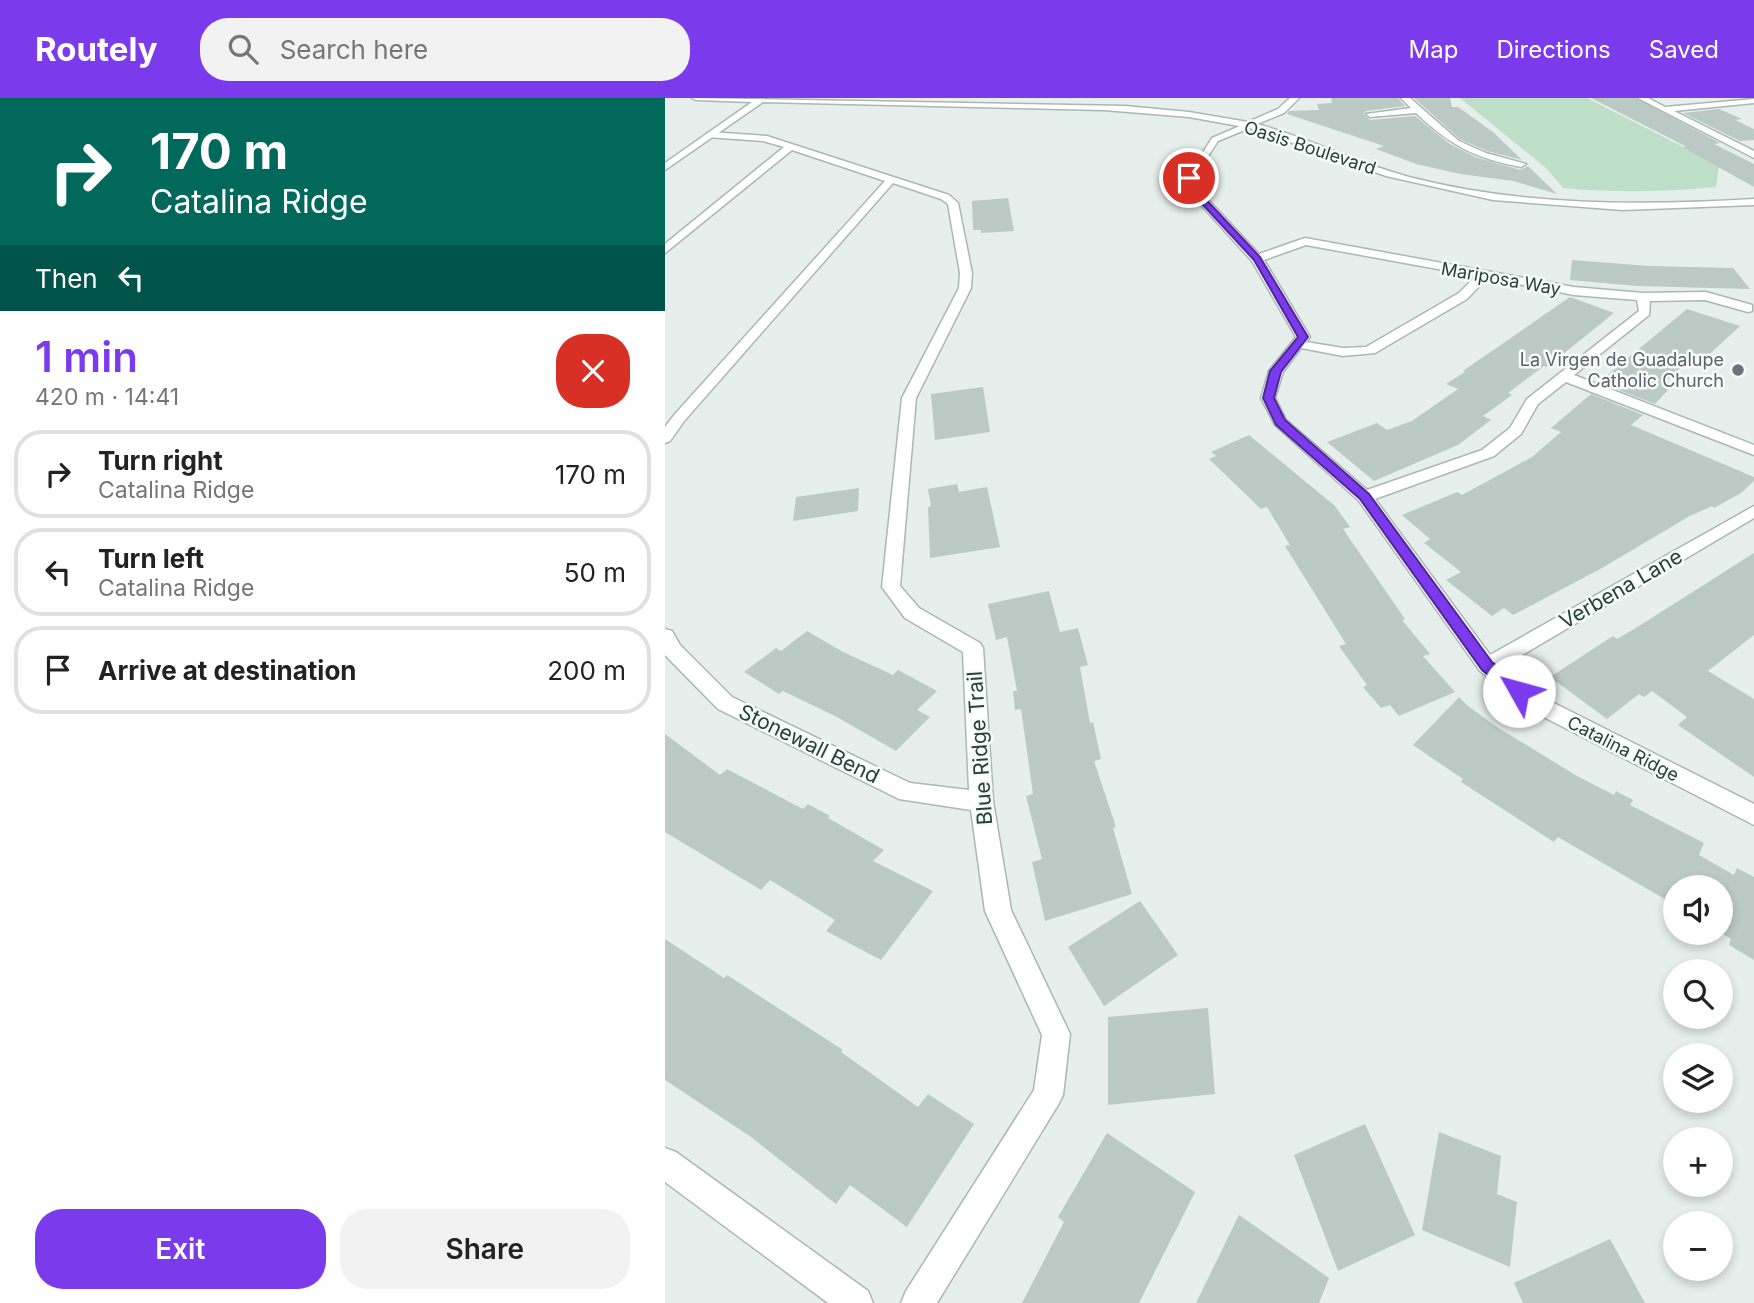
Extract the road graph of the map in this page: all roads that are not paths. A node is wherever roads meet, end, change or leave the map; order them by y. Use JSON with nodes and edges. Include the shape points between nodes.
{"nodes":[{"id":1,"x":696,"y":98,"type":"edge"},
{"id":2,"x":866,"y":98,"type":"edge"},
{"id":3,"x":1295,"y":98,"type":"edge"},
{"id":4,"x":1405,"y":98,"type":"edge"},
{"id":5,"x":1642,"y":98,"type":"edge"},
{"id":6,"x":761,"y":99,"type":"edge"},
{"id":7,"x":1754,"y":101,"type":"edge"},
{"id":8,"x":1664,"y":109,"type":"junction"},
{"id":9,"x":1418,"y":110,"type":"junction"},
{"id":10,"x":1370,"y":114,"type":"dead end"},
{"id":11,"x":1255,"y":123,"type":"junction"},
{"id":12,"x":706,"y":138,"type":"junction"},
{"id":13,"x":791,"y":146,"type":"junction"},
{"id":14,"x":1754,"y":155,"type":"edge"},
{"id":15,"x":1521,"y":164,"type":"dead end"},
{"id":16,"x":665,"y":167,"type":"edge"},
{"id":17,"x":892,"y":179,"type":"junction"},
{"id":18,"x":1754,"y":194,"type":"edge"},
{"id":19,"x":1754,"y":202,"type":"edge"},
{"id":20,"x":665,"y":250,"type":"edge"},
{"id":21,"x":1257,"y":259,"type":"junction"},
{"id":22,"x":1483,"y":276,"type":"junction"},
{"id":23,"x":1643,"y":297,"type":"junction"},
{"id":24,"x":1748,"y":308,"type":"dead end"},
{"id":25,"x":1299,"y":344,"type":"junction"},
{"id":26,"x":1564,"y":376,"type":"junction"},
{"id":27,"x":665,"y":438,"type":"edge"},
{"id":28,"x":1754,"y":450,"type":"edge"},
{"id":29,"x":1365,"y":497,"type":"junction"},
{"id":30,"x":1754,"y":511,"type":"edge"},
{"id":31,"x":665,"y":636,"type":"edge"},
{"id":32,"x":1487,"y":666,"type":"junction"},
{"id":33,"x":981,"y":801,"type":"junction"},
{"id":34,"x":1754,"y":816,"type":"edge"},
{"id":35,"x":665,"y":1163,"type":"edge"},
{"id":36,"x":856,"y":1303,"type":"edge"},
{"id":37,"x":918,"y":1303,"type":"edge"}],
"edges":[{"from":1,"to":6,"type":"street","name":"Oasis Boulevard"},
{"from":2,"to":11,"type":"street","name":"Oasis Boulevard","via":[[1138,105]]},
{"from":3,"to":11,"type":"street","via":[[1281,111]]},
{"from":4,"to":9,"type":"street"},
{"from":5,"to":8,"type":"street"},
{"from":6,"to":11,"type":"street","name":"Oasis Boulevard","via":[[1122,109]]},
{"from":6,"to":12,"type":"street"},
{"from":7,"to":8,"type":"street"},
{"from":8,"to":14,"type":"street"},
{"from":9,"to":10,"type":"street"},
{"from":9,"to":15,"type":"street","via":[[1447,142],[1487,158]]},
{"from":11,"to":18,"type":"street","name":"Oasis Boulevard","via":[[1305,132],[1399,167],[1496,189],[1646,201]]},
{"from":11,"to":19,"type":"street","name":"Oasis Boulevard","via":[[1406,179],[1503,197],[1626,208]]},
{"from":11,"to":21,"type":"street","via":[[1217,138],[1191,169],[1189,178],[1195,192]]},
{"from":12,"to":13,"type":"street","name":"Blue Ridge Trail"},
{"from":12,"to":16,"type":"street"},
{"from":13,"to":17,"type":"street","name":"Blue Ridge Trail"},
{"from":13,"to":20,"type":"street"},
{"from":17,"to":27,"type":"street"},
{"from":17,"to":33,"type":"street","name":"Blue Ridge Trail","via":[[953,203],[966,273],[965,288],[909,398],[891,587],[912,613],[973,648]]},
{"from":21,"to":22,"type":"street","name":"Mariposa Way","via":[[1305,241]]},
{"from":21,"to":25,"type":"street","via":[[1303,337]]},
{"from":22,"to":23,"type":"street","name":"Mariposa Way"},
{"from":22,"to":25,"type":"street","via":[[1463,296],[1370,350],[1339,352]]},
{"from":23,"to":24,"type":"street","name":"Mariposa Way","via":[[1706,296]]},
{"from":23,"to":26,"type":"street","via":[[1645,312]]},
{"from":25,"to":29,"type":"street","name":"Catalina Ridge","via":[[1276,371],[1268,398],[1280,422]]},
{"from":26,"to":28,"type":"street"},
{"from":26,"to":29,"type":"street","via":[[1532,402],[1516,431],[1488,453]]},
{"from":29,"to":32,"type":"street","name":"Catalina Ridge"},
{"from":30,"to":32,"type":"street","name":"Verbena Lane"},
{"from":31,"to":33,"type":"street","name":"Stonewall Bend","via":[[672,650],[725,703],[907,792]]},
{"from":32,"to":34,"type":"street","name":"Catalina Ridge","via":[[1535,704]]},
{"from":33,"to":37,"type":"street","name":"Blue Ridge Trail","via":[[998,911],[1056,1034],[1048,1095]]},
{"from":35,"to":36,"type":"street"}]}
